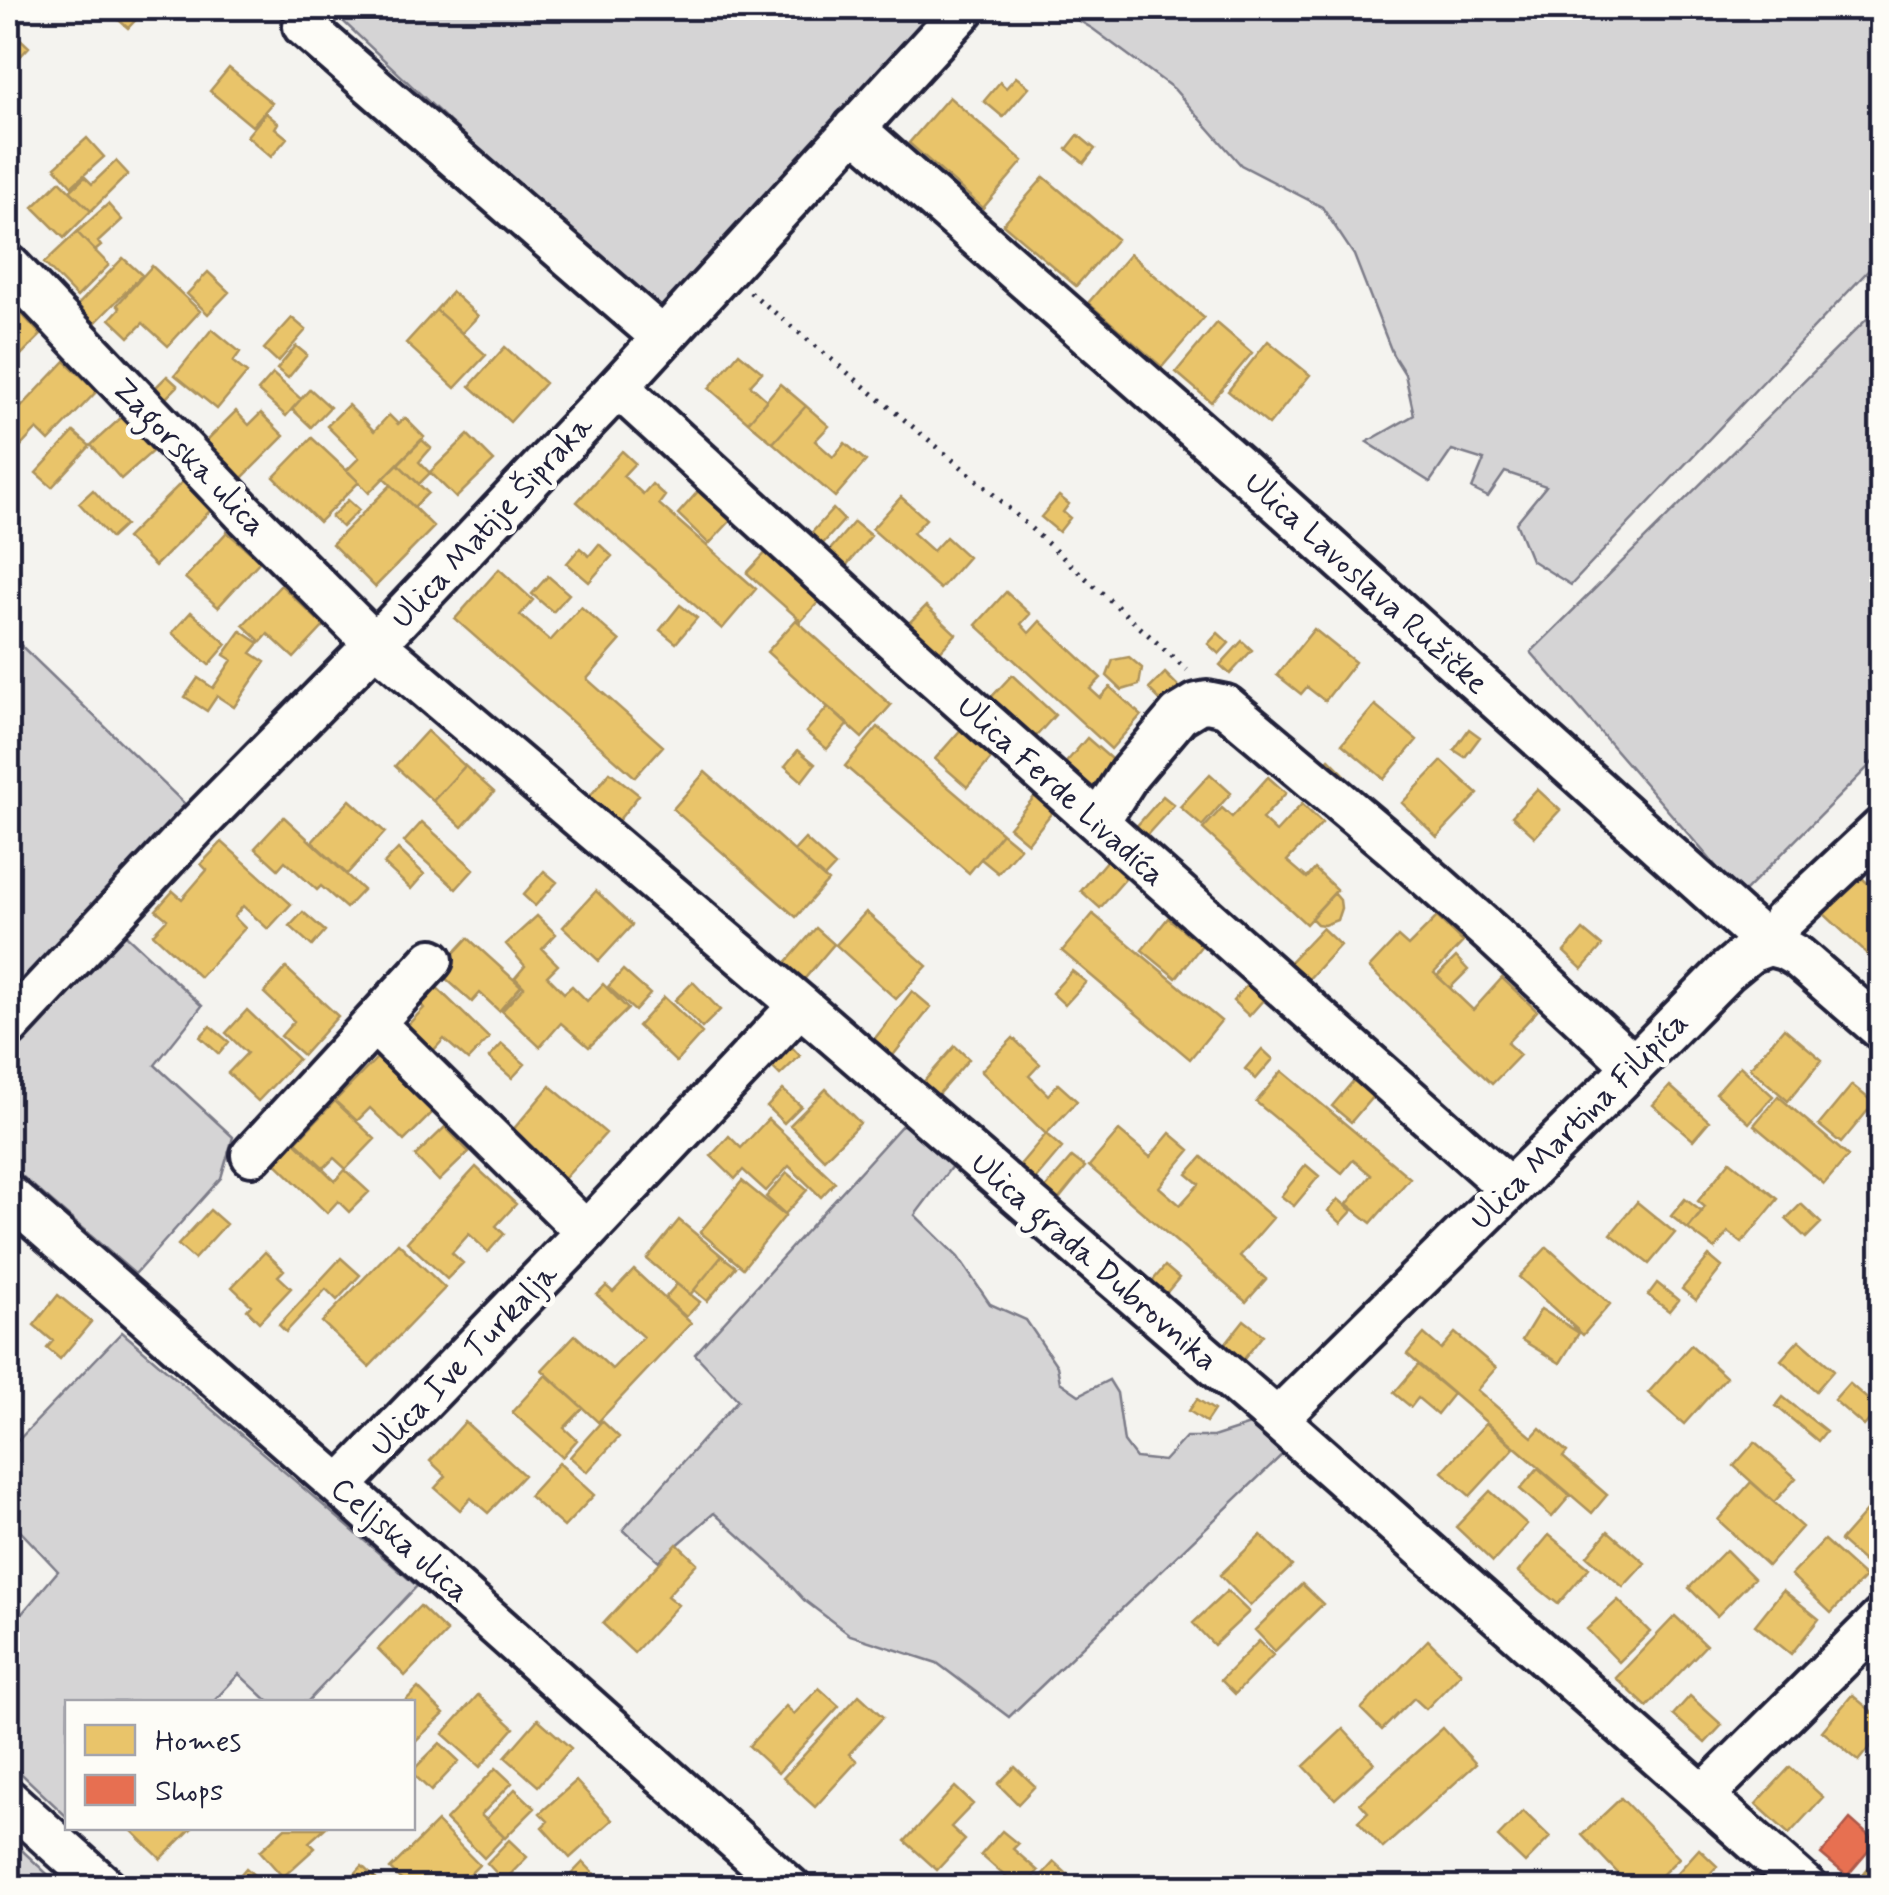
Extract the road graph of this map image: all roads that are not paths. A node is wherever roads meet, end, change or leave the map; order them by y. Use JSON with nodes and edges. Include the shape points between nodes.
{"nodes":[{"id":1,"x":965,"y":8,"type":"edge"},
{"id":2,"x":304,"y":26,"type":"dead end"},
{"id":3,"x":854,"y":128,"type":"junction"},
{"id":4,"x":8,"y":266,"type":"edge"},
{"id":5,"x":663,"y":338,"type":"junction"},
{"id":6,"x":618,"y":387,"type":"junction"},
{"id":7,"x":375,"y":644,"type":"junction"},
{"id":8,"x":1098,"y":822,"type":"junction"},
{"id":9,"x":1882,"y":828,"type":"edge"},
{"id":10,"x":1769,"y":945,"type":"junction"},
{"id":11,"x":432,"y":960,"type":"dead end"},
{"id":12,"x":800,"y":1005,"type":"junction"},
{"id":13,"x":376,"y":1024,"type":"junction"},
{"id":14,"x":8,"y":1027,"type":"edge"},
{"id":15,"x":1882,"y":1030,"type":"edge"},
{"id":16,"x":1634,"y":1066,"type":"junction"},
{"id":17,"x":252,"y":1156,"type":"dead end"},
{"id":18,"x":1509,"y":1188,"type":"junction"},
{"id":19,"x":8,"y":1195,"type":"edge"},
{"id":20,"x":586,"y":1232,"type":"junction"},
{"id":21,"x":1277,"y":1419,"type":"junction"},
{"id":22,"x":340,"y":1486,"type":"junction"},
{"id":23,"x":1882,"y":1618,"type":"edge"},
{"id":24,"x":1702,"y":1796,"type":"junction"},
{"id":25,"x":8,"y":1800,"type":"edge"},
{"id":26,"x":106,"y":1888,"type":"edge"},
{"id":27,"x":790,"y":1888,"type":"edge"},
{"id":28,"x":1808,"y":1888,"type":"edge"}],
"edges":[{"from":1,"to":3,"type":"street","name":"Ulica Matije Šipraka"},
{"from":2,"to":5,"type":"street"},
{"from":3,"to":5,"type":"street","name":"Ulica Matije Šipraka"},
{"from":3,"to":10,"type":"street","name":"Ulica Lavoslava Ružičke"},
{"from":4,"to":7,"type":"street","name":"Zagorska ulica"},
{"from":5,"to":6,"type":"street","name":"Ulica Matije Šipraka"},
{"from":6,"to":7,"type":"street","name":"Ulica Matije Šipraka"},
{"from":6,"to":8,"type":"street","name":"Ulica Ferde Livadića"},
{"from":7,"to":12,"type":"street","name":"Ulica grada Dubrovnika"},
{"from":7,"to":14,"type":"street","name":"Ulica Matije Šipraka"},
{"from":8,"to":16,"type":"street","via":[[1179,715],[1208,702],[1226,706]]},
{"from":8,"to":18,"type":"street","name":"Ulica Ferde Livadića"},
{"from":9,"to":10,"type":"street","name":"Ulica Martina Filipića","via":[[1783,921]]},
{"from":10,"to":15,"type":"street","name":"Ulica Lavoslava Ružičke","via":[[1798,957]]},
{"from":10,"to":16,"type":"street","name":"Ulica Martina Filipića","via":[[1737,961]]},
{"from":11,"to":13,"type":"street"},
{"from":12,"to":20,"type":"street","name":"Ulica Ive Turkalja"},
{"from":12,"to":21,"type":"street","name":"Ulica grada Dubrovnika"},
{"from":13,"to":17,"type":"street"},
{"from":13,"to":20,"type":"street"},
{"from":16,"to":18,"type":"street","name":"Ulica Martina Filipića"},
{"from":18,"to":21,"type":"street","name":"Ulica Martina Filipića"},
{"from":19,"to":22,"type":"street","name":"Celjska ulica"},
{"from":20,"to":22,"type":"street","name":"Ulica Ive Turkalja"},
{"from":21,"to":24,"type":"street","name":"Ulica grada Dubrovnika"},
{"from":22,"to":27,"type":"street","name":"Celjska ulica"},
{"from":23,"to":24,"type":"street"},
{"from":24,"to":28,"type":"street","name":"Ulica grada Dubrovnika"},
{"from":25,"to":26,"type":"street"}]}
